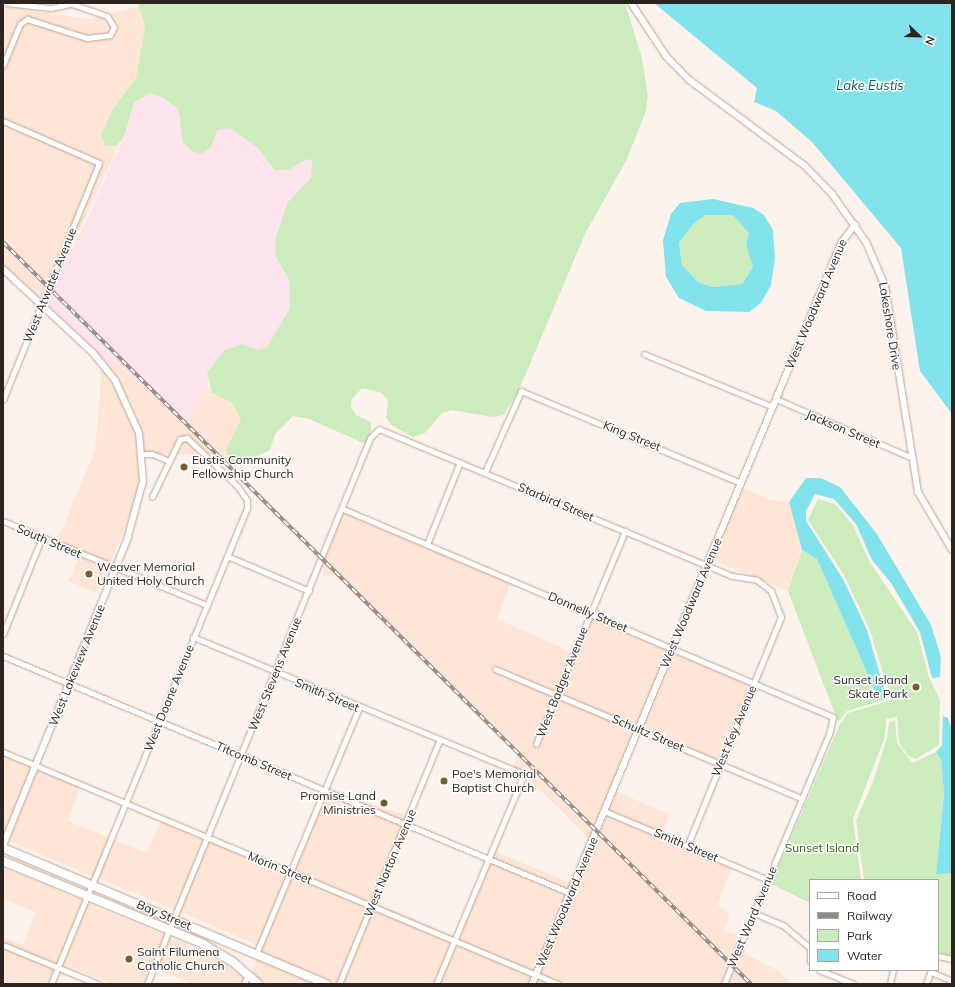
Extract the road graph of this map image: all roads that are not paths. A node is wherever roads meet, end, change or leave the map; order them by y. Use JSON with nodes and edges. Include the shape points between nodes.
{"nodes":[{"id":1,"x":6,"y":3,"type":"edge"},
{"id":2,"x":74,"y":3,"type":"edge"},
{"id":3,"x":631,"y":3,"type":"edge"},
{"id":4,"x":3,"y":65,"type":"edge"},
{"id":5,"x":3,"y":122,"type":"edge"},
{"id":6,"x":855,"y":225,"type":"junction"},
{"id":7,"x":3,"y":269,"type":"edge"},
{"id":8,"x":40,"y":302,"type":"junction"},
{"id":9,"x":644,"y":354,"type":"dead end"},
{"id":10,"x":3,"y":399,"type":"edge"},
{"id":11,"x":776,"y":399,"type":"junction"},
{"id":12,"x":773,"y":407,"type":"junction"},
{"id":13,"x":377,"y":430,"type":"joint"},
{"id":14,"x":142,"y":454,"type":"junction"},
{"id":15,"x":910,"y":457,"type":"junction"},
{"id":16,"x":169,"y":461,"type":"junction"},
{"id":17,"x":460,"y":462,"type":"junction"},
{"id":18,"x":485,"y":472,"type":"junction"},
{"id":19,"x":741,"y":483,"type":"junction"},
{"id":20,"x":152,"y":497,"type":"dead end"},
{"id":21,"x":343,"y":509,"type":"junction"},
{"id":22,"x":3,"y":521,"type":"edge"},
{"id":23,"x":625,"y":531,"type":"junction"},
{"id":24,"x":42,"y":537,"type":"junction"},
{"id":25,"x":427,"y":544,"type":"junction"},
{"id":26,"x":952,"y":550,"type":"edge"},
{"id":27,"x":227,"y":556,"type":"junction"},
{"id":28,"x":707,"y":565,"type":"junction"},
{"id":29,"x":116,"y":568,"type":"junction"},
{"id":30,"x":308,"y":591,"type":"junction"},
{"id":31,"x":207,"y":605,"type":"junction"},
{"id":32,"x":590,"y":613,"type":"junction"},
{"id":33,"x":781,"y":617,"type":"joint"},
{"id":34,"x":3,"y":634,"type":"edge"},
{"id":35,"x":193,"y":637,"type":"junction"},
{"id":36,"x":672,"y":648,"type":"junction"},
{"id":37,"x":3,"y":656,"type":"edge"},
{"id":38,"x":495,"y":669,"type":"dead end"},
{"id":39,"x":275,"y":673,"type":"junction"},
{"id":40,"x":755,"y":681,"type":"junction"},
{"id":41,"x":69,"y":684,"type":"junction"},
{"id":42,"x":556,"y":695,"type":"junction"},
{"id":43,"x":359,"y":708,"type":"junction"},
{"id":44,"x":833,"y":717,"type":"joint"},
{"id":45,"x":160,"y":721,"type":"junction"},
{"id":46,"x":638,"y":729,"type":"junction"},
{"id":47,"x":439,"y":741,"type":"junction"},
{"id":48,"x":536,"y":744,"type":"dead end"},
{"id":49,"x":3,"y":752,"type":"edge"},
{"id":50,"x":241,"y":755,"type":"junction"},
{"id":51,"x":720,"y":764,"type":"junction"},
{"id":52,"x":36,"y":766,"type":"junction"},
{"id":53,"x":324,"y":791,"type":"junction"},
{"id":54,"x":801,"y":798,"type":"junction"},
{"id":55,"x":125,"y":803,"type":"junction"},
{"id":56,"x":604,"y":811,"type":"junction"},
{"id":57,"x":406,"y":824,"type":"junction"},
{"id":58,"x":208,"y":838,"type":"junction"},
{"id":59,"x":3,"y":845,"type":"edge"},
{"id":60,"x":687,"y":846,"type":"junction"},
{"id":61,"x":3,"y":848,"type":"edge"},
{"id":62,"x":488,"y":858,"type":"junction"},
{"id":63,"x":3,"y":861,"type":"edge"},
{"id":64,"x":290,"y":872,"type":"junction"},
{"id":65,"x":768,"y":880,"type":"junction"},
{"id":66,"x":92,"y":885,"type":"junction"},
{"id":67,"x":570,"y":893,"type":"junction"},
{"id":68,"x":87,"y":896,"type":"junction"},
{"id":69,"x":371,"y":906,"type":"junction"},
{"id":70,"x":754,"y":913,"type":"junction"},
{"id":71,"x":174,"y":919,"type":"junction"},
{"id":72,"x":170,"y":930,"type":"junction"},
{"id":73,"x":453,"y":941,"type":"junction"},
{"id":74,"x":3,"y":945,"type":"edge"},
{"id":75,"x":809,"y":948,"type":"edge"},
{"id":76,"x":256,"y":954,"type":"junction"},
{"id":77,"x":939,"y":956,"type":"edge"},
{"id":78,"x":952,"y":959,"type":"edge"},
{"id":79,"x":58,"y":968,"type":"junction"},
{"id":80,"x":822,"y":971,"type":"edge"},
{"id":81,"x":893,"y":971,"type":"edge"},
{"id":82,"x":931,"y":971,"type":"edge"},
{"id":83,"x":248,"y":974,"type":"junction"},
{"id":84,"x":536,"y":975,"type":"junction"},
{"id":85,"x":952,"y":981,"type":"edge"},
{"id":86,"x":51,"y":984,"type":"edge"},
{"id":87,"x":98,"y":984,"type":"edge"},
{"id":88,"x":147,"y":984,"type":"edge"},
{"id":89,"x":244,"y":984,"type":"edge"},
{"id":90,"x":258,"y":984,"type":"edge"},
{"id":91,"x":326,"y":984,"type":"edge"},
{"id":92,"x":339,"y":984,"type":"edge"},
{"id":93,"x":436,"y":984,"type":"edge"},
{"id":94,"x":532,"y":984,"type":"edge"},
{"id":95,"x":558,"y":984,"type":"edge"},
{"id":96,"x":724,"y":984,"type":"edge"},
{"id":97,"x":854,"y":984,"type":"edge"},
{"id":98,"x":890,"y":984,"type":"edge"},
{"id":99,"x":926,"y":984,"type":"edge"}],
"edges":[{"from":1,"to":2,"type":"street","via":[[51,8]]},
{"from":2,"to":4,"type":"street","via":[[107,16],[114,27],[110,35],[87,38],[27,19],[20,24]]},
{"from":3,"to":6,"type":"street","name":"Lakeshore Drive","via":[[650,36],[688,79],[805,166]]},
{"from":5,"to":8,"type":"street","name":"West Atwater Avenue","via":[[98,162],[98,171]]},
{"from":6,"to":11,"type":"street","name":"West Woodward Avenue","via":[[841,243]]},
{"from":6,"to":15,"type":"street","name":"Lakeshore Drive","via":[[874,256],[885,286]]},
{"from":7,"to":8,"type":"street","name":"West Lakeview Avenue"},
{"from":8,"to":10,"type":"street","name":"West Atwater Avenue"},
{"from":8,"to":14,"type":"street","name":"West Lakeview Avenue","via":[[115,380],[130,407]]},
{"from":9,"to":12,"type":"street"},
{"from":11,"to":12,"type":"street","name":"West Woodward Avenue"},
{"from":11,"to":15,"type":"street","name":"Jackson Street"},
{"from":12,"to":19,"type":"street","name":"West Woodward Avenue"},
{"from":13,"to":17,"type":"street","name":"Starbird Street","via":[[393,432]]},
{"from":13,"to":21,"type":"street","name":"West Stevens Avenue","via":[[370,438]]},
{"from":14,"to":16,"type":"street","via":[[152,454]]},
{"from":14,"to":29,"type":"street","name":"West Lakeview Avenue","via":[[142,486],[138,509]]},
{"from":15,"to":26,"type":"street","name":"Lakeshore Drive","via":[[921,500]]},
{"from":16,"to":20,"type":"street"},
{"from":16,"to":27,"type":"street","name":"West Doane Avenue","via":[[180,439],[187,438],[228,476],[247,500],[247,508]]},
{"from":17,"to":18,"type":"street","name":"Starbird Street"},
{"from":17,"to":25,"type":"street"},
{"from":18,"to":19,"type":"street","name":"King Street","via":[[521,391]]},
{"from":18,"to":23,"type":"street","name":"Starbird Street"},
{"from":19,"to":28,"type":"street","name":"West Woodward Avenue"},
{"from":21,"to":25,"type":"street","name":"Donnelly Street"},
{"from":21,"to":30,"type":"street","name":"West Stevens Avenue"},
{"from":22,"to":24,"type":"street","name":"South Street"},
{"from":23,"to":28,"type":"street","name":"Starbird Street"},
{"from":23,"to":32,"type":"street","name":"West Badger Avenue"},
{"from":24,"to":29,"type":"street","name":"South Street"},
{"from":24,"to":34,"type":"street"},
{"from":25,"to":32,"type":"street","name":"Donnelly Street"},
{"from":27,"to":30,"type":"street"},
{"from":27,"to":31,"type":"street","name":"West Doane Avenue"},
{"from":28,"to":33,"type":"street","name":"Starbird Street","via":[[736,576],[750,577],[768,587]]},
{"from":28,"to":36,"type":"street","name":"West Woodward Avenue"},
{"from":29,"to":31,"type":"street","name":"South Street"},
{"from":29,"to":41,"type":"street","name":"West Lakeview Avenue"},
{"from":30,"to":39,"type":"street","name":"West Stevens Avenue"},
{"from":31,"to":35,"type":"street","name":"West Doane Avenue"},
{"from":32,"to":36,"type":"street","name":"Donnelly Street"},
{"from":32,"to":42,"type":"street","name":"West Badger Avenue"},
{"from":33,"to":40,"type":"street","name":"West Key Avenue"},
{"from":35,"to":39,"type":"street","name":"Smith Street"},
{"from":35,"to":45,"type":"street","name":"West Doane Avenue"},
{"from":36,"to":40,"type":"street","name":"Donnelly Street"},
{"from":36,"to":46,"type":"street","name":"West Woodward Avenue"},
{"from":37,"to":41,"type":"street","name":"Titcomb Street"},
{"from":38,"to":42,"type":"street","name":"Schultz Street"},
{"from":39,"to":43,"type":"street","name":"Smith Street"},
{"from":39,"to":50,"type":"street","name":"West Stevens Avenue"},
{"from":40,"to":44,"type":"street","name":"Donnelly Street"},
{"from":40,"to":51,"type":"street","name":"West Key Avenue"},
{"from":41,"to":45,"type":"street","name":"Titcomb Street"},
{"from":41,"to":52,"type":"street","name":"West Lakeview Avenue"},
{"from":42,"to":46,"type":"street","name":"Schultz Street"},
{"from":42,"to":48,"type":"street","name":"West Badger Avenue"},
{"from":43,"to":47,"type":"street","name":"Smith Street"},
{"from":43,"to":53,"type":"street"},
{"from":44,"to":54,"type":"street","name":"West Ward Avenue","via":[[829,734]]},
{"from":45,"to":50,"type":"street","name":"Titcomb Street"},
{"from":45,"to":55,"type":"street","name":"West Doane Avenue"},
{"from":46,"to":51,"type":"street","name":"Schultz Street"},
{"from":46,"to":56,"type":"street","name":"West Woodward Avenue"},
{"from":47,"to":57,"type":"street","name":"West Norton Avenue"},
{"from":47,"to":62,"type":"street","name":"Smith Street","via":[[524,774]]},
{"from":49,"to":52,"type":"street","name":"Morin Street"},
{"from":50,"to":53,"type":"street","name":"Titcomb Street"},
{"from":50,"to":58,"type":"street","name":"West Stevens Avenue"},
{"from":51,"to":54,"type":"street","name":"Schultz Street"},
{"from":51,"to":60,"type":"street","name":"West Key Avenue"},
{"from":52,"to":55,"type":"street","name":"Morin Street"},
{"from":52,"to":59,"type":"street","name":"West Lakeview Avenue"},
{"from":53,"to":57,"type":"street","name":"Titcomb Street"},
{"from":53,"to":64,"type":"street"},
{"from":54,"to":65,"type":"street","name":"West Ward Avenue"},
{"from":55,"to":58,"type":"street","name":"Morin Street"},
{"from":55,"to":66,"type":"street","name":"West Doane Avenue"},
{"from":56,"to":60,"type":"street","name":"Smith Street"},
{"from":56,"to":67,"type":"street","name":"West Woodward Avenue"},
{"from":57,"to":62,"type":"street","name":"Titcomb Street"},
{"from":57,"to":69,"type":"street","name":"West Norton Avenue"},
{"from":58,"to":64,"type":"street","name":"Morin Street"},
{"from":58,"to":71,"type":"street","name":"West Stevens Avenue"},
{"from":60,"to":65,"type":"street","name":"Smith Street"},
{"from":61,"to":66,"type":"main road","name":"Bay Street"},
{"from":62,"to":67,"type":"street","name":"Titcomb Street"},
{"from":62,"to":73,"type":"street"},
{"from":63,"to":68,"type":"main road","name":"Bay Street"},
{"from":64,"to":69,"type":"street","name":"Morin Street"},
{"from":64,"to":76,"type":"street"},
{"from":65,"to":70,"type":"street","name":"West Ward Avenue"},
{"from":66,"to":68,"type":"street","name":"West Doane Avenue"},
{"from":66,"to":71,"type":"main road","name":"Bay Street"},
{"from":67,"to":84,"type":"street","name":"West Woodward Avenue"},
{"from":68,"to":72,"type":"main road","name":"Bay Street"},
{"from":68,"to":79,"type":"street","name":"West Doane Avenue"},
{"from":69,"to":73,"type":"street","name":"Morin Street"},
{"from":69,"to":92,"type":"street","name":"West Norton Avenue"},
{"from":70,"to":75,"type":"street","via":[[784,926]]},
{"from":70,"to":96,"type":"street","name":"West Ward Avenue"},
{"from":71,"to":72,"type":"street","name":"West Stevens Avenue"},
{"from":71,"to":76,"type":"main road","name":"Bay Street"},
{"from":72,"to":83,"type":"main road","name":"Bay Street","via":[[233,962]]},
{"from":72,"to":88,"type":"street","name":"West Stevens Avenue"},
{"from":73,"to":84,"type":"street","name":"Morin Street"},
{"from":73,"to":93,"type":"street"},
{"from":74,"to":79,"type":"street"},
{"from":76,"to":91,"type":"main road","name":"Bay Street"},
{"from":77,"to":78,"type":"street"},
{"from":79,"to":86,"type":"street","name":"West Doane Avenue"},
{"from":79,"to":87,"type":"street"},
{"from":80,"to":97,"type":"street"},
{"from":81,"to":98,"type":"street"},
{"from":82,"to":85,"type":"street"},
{"from":82,"to":99,"type":"street"},
{"from":83,"to":89,"type":"street"},
{"from":83,"to":90,"type":"main road","name":"Bay Street"},
{"from":84,"to":94,"type":"street","name":"West Woodward Avenue"},
{"from":84,"to":95,"type":"street","name":"Morin Street"}]}
